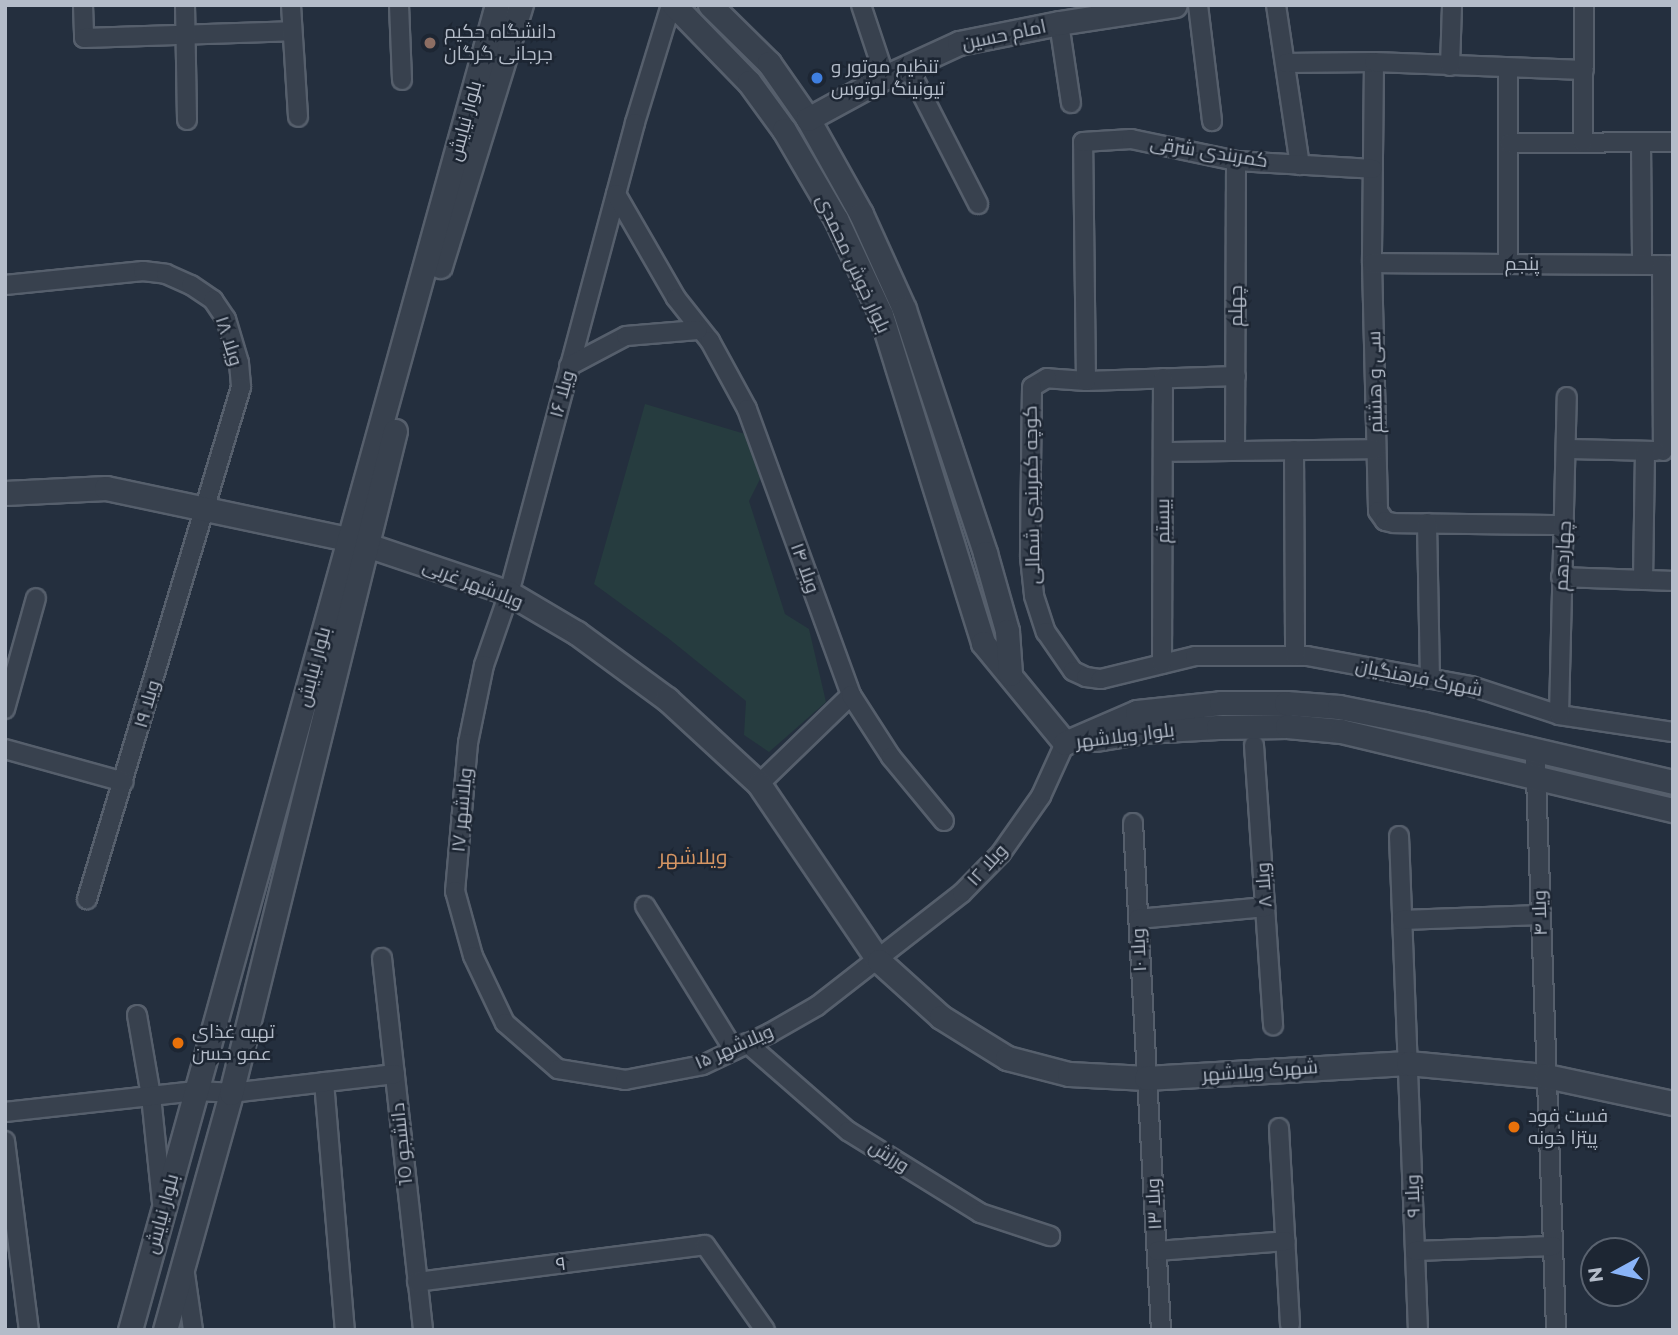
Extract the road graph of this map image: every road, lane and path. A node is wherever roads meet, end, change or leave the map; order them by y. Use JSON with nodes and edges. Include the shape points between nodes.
{"nodes":[{"id":1,"x":83,"y":5,"type":"edge"},
{"id":2,"x":185,"y":5,"type":"edge"},
{"id":3,"x":291,"y":5,"type":"edge"},
{"id":4,"x":399,"y":5,"type":"edge"},
{"id":5,"x":497,"y":5,"type":"edge"},
{"id":6,"x":521,"y":5,"type":"edge"},
{"id":7,"x":673,"y":5,"type":"edge"},
{"id":8,"x":710,"y":5,"type":"edge"},
{"id":9,"x":861,"y":5,"type":"edge"},
{"id":10,"x":1175,"y":5,"type":"edge"},
{"id":11,"x":1198,"y":5,"type":"edge"},
{"id":12,"x":1276,"y":5,"type":"edge"},
{"id":13,"x":1452,"y":5,"type":"edge"},
{"id":14,"x":1584,"y":5,"type":"edge"},
{"id":15,"x":1117,"y":10,"type":"edge"},
{"id":16,"x":1059,"y":23,"type":"junction"},
{"id":17,"x":291,"y":31,"type":"junction"},
{"id":18,"x":185,"y":34,"type":"junction"},
{"id":19,"x":1374,"y":62,"type":"junction"},
{"id":20,"x":1286,"y":63,"type":"junction"},
{"id":21,"x":908,"y":66,"type":"junction"},
{"id":22,"x":1450,"y":66,"type":"junction"},
{"id":23,"x":1508,"y":69,"type":"junction"},
{"id":24,"x":1584,"y":71,"type":"junction"},
{"id":25,"x":885,"y":77,"type":"junction"},
{"id":26,"x":402,"y":80,"type":"dead end"},
{"id":27,"x":1071,"y":103,"type":"dead end"},
{"id":28,"x":298,"y":117,"type":"dead end"},
{"id":29,"x":808,"y":118,"type":"junction"},
{"id":30,"x":187,"y":120,"type":"dead end"},
{"id":31,"x":1212,"y":121,"type":"dead end"},
{"id":32,"x":470,"y":137,"type":"junction"},
{"id":33,"x":1641,"y":142,"type":"junction"},
{"id":34,"x":1673,"y":142,"type":"edge"},
{"id":35,"x":1509,"y":143,"type":"junction"},
{"id":36,"x":1583,"y":143,"type":"junction"},
{"id":37,"x":1236,"y":160,"type":"junction"},
{"id":38,"x":1300,"y":165,"type":"junction"},
{"id":39,"x":1373,"y":169,"type":"junction"},
{"id":40,"x":616,"y":194,"type":"junction"},
{"id":41,"x":978,"y":204,"type":"dead end"},
{"id":42,"x":1372,"y":263,"type":"junction"},
{"id":43,"x":1508,"y":264,"type":"junction"},
{"id":44,"x":1642,"y":265,"type":"junction"},
{"id":45,"x":1667,"y":265,"type":"edge"},
{"id":46,"x":5,"y":285,"type":"edge"},
{"id":47,"x":698,"y":330,"type":"junction"},
{"id":48,"x":569,"y":366,"type":"junction"},
{"id":49,"x":1236,"y":376,"type":"junction"},
{"id":50,"x":1163,"y":378,"type":"junction"},
{"id":51,"x":1086,"y":381,"type":"junction"},
{"id":52,"x":1567,"y":397,"type":"dead end"},
{"id":53,"x":946,"y":431,"type":"junction"},
{"id":54,"x":921,"y":439,"type":"junction"},
{"id":55,"x":1376,"y":449,"type":"junction"},
{"id":56,"x":1568,"y":449,"type":"junction"},
{"id":57,"x":1293,"y":450,"type":"junction"},
{"id":58,"x":1235,"y":451,"type":"junction"},
{"id":59,"x":1660,"y":451,"type":"edge"},
{"id":60,"x":1163,"y":452,"type":"junction"},
{"id":61,"x":5,"y":493,"type":"edge"},
{"id":62,"x":204,"y":509,"type":"junction"},
{"id":63,"x":1427,"y":523,"type":"junction"},
{"id":64,"x":1564,"y":524,"type":"junction"},
{"id":65,"x":357,"y":541,"type":"junction"},
{"id":66,"x":1561,"y":577,"type":"junction"},
{"id":67,"x":1643,"y":580,"type":"junction"},
{"id":68,"x":1673,"y":581,"type":"edge"},
{"id":69,"x":509,"y":593,"type":"junction"},
{"id":70,"x":36,"y":598,"type":"dead end"},
{"id":71,"x":1295,"y":656,"type":"junction"},
{"id":72,"x":1162,"y":664,"type":"junction"},
{"id":73,"x":1010,"y":674,"type":"junction"},
{"id":74,"x":1430,"y":679,"type":"junction"},
{"id":75,"x":851,"y":695,"type":"junction"},
{"id":76,"x":5,"y":709,"type":"edge"},
{"id":77,"x":1559,"y":715,"type":"junction"},
{"id":78,"x":1673,"y":732,"type":"edge"},
{"id":79,"x":294,"y":737,"type":"junction"},
{"id":80,"x":1065,"y":743,"type":"junction"},
{"id":81,"x":316,"y":745,"type":"junction"},
{"id":82,"x":1254,"y":746,"type":"dead end"},
{"id":83,"x":5,"y":749,"type":"edge"},
{"id":84,"x":1535,"y":750,"type":"junction"},
{"id":85,"x":1535,"y":778,"type":"junction"},
{"id":86,"x":124,"y":782,"type":"junction"},
{"id":87,"x":1673,"y":782,"type":"edge"},
{"id":88,"x":759,"y":784,"type":"junction"},
{"id":89,"x":1673,"y":810,"type":"edge"},
{"id":90,"x":944,"y":821,"type":"dead end"},
{"id":91,"x":1133,"y":822,"type":"dead end"},
{"id":92,"x":1399,"y":836,"type":"dead end"},
{"id":93,"x":87,"y":899,"type":"dead end"},
{"id":94,"x":645,"y":906,"type":"dead end"},
{"id":95,"x":1265,"y":906,"type":"junction"},
{"id":96,"x":1540,"y":915,"type":"junction"},
{"id":97,"x":1138,"y":919,"type":"junction"},
{"id":98,"x":1402,"y":920,"type":"junction"},
{"id":99,"x":242,"y":926,"type":"junction"},
{"id":100,"x":270,"y":934,"type":"junction"},
{"id":101,"x":382,"y":958,"type":"dead end"},
{"id":102,"x":879,"y":961,"type":"junction"},
{"id":103,"x":137,"y":1015,"type":"dead end"},
{"id":104,"x":505,"y":1023,"type":"joint"},
{"id":105,"x":1273,"y":1025,"type":"dead end"},
{"id":106,"x":740,"y":1047,"type":"junction"},
{"id":107,"x":1408,"y":1063,"type":"junction"},
{"id":108,"x":395,"y":1074,"type":"junction"},
{"id":109,"x":1546,"y":1076,"type":"junction"},
{"id":110,"x":1146,"y":1078,"type":"junction"},
{"id":111,"x":324,"y":1082,"type":"junction"},
{"id":112,"x":196,"y":1091,"type":"junction"},
{"id":113,"x":231,"y":1093,"type":"junction"},
{"id":114,"x":151,"y":1096,"type":"junction"},
{"id":115,"x":1673,"y":1103,"type":"edge"},
{"id":116,"x":5,"y":1112,"type":"edge"},
{"id":117,"x":1279,"y":1128,"type":"dead end"},
{"id":118,"x":5,"y":1141,"type":"edge"},
{"id":119,"x":163,"y":1212,"type":"junction"},
{"id":120,"x":1051,"y":1236,"type":"dead end"},
{"id":121,"x":1286,"y":1241,"type":"junction"},
{"id":122,"x":1553,"y":1246,"type":"junction"},
{"id":123,"x":1157,"y":1251,"type":"junction"},
{"id":124,"x":1415,"y":1251,"type":"junction"},
{"id":125,"x":184,"y":1262,"type":"junction"},
{"id":126,"x":417,"y":1282,"type":"junction"},
{"id":127,"x":1290,"y":1325,"type":"dead end"},
{"id":128,"x":1556,"y":1328,"type":"dead end"},
{"id":129,"x":29,"y":1330,"type":"edge"},
{"id":130,"x":130,"y":1330,"type":"edge"},
{"id":131,"x":165,"y":1330,"type":"edge"},
{"id":132,"x":193,"y":1330,"type":"edge"},
{"id":133,"x":345,"y":1330,"type":"edge"},
{"id":134,"x":423,"y":1330,"type":"edge"},
{"id":135,"x":765,"y":1330,"type":"edge"},
{"id":136,"x":1161,"y":1330,"type":"edge"},
{"id":137,"x":1418,"y":1330,"type":"edge"}],
"edges":[{"from":1,"to":18,"type":"street","via":[[84,38]]},
{"from":2,"to":18,"type":"street"},
{"from":3,"to":17,"type":"street"},
{"from":4,"to":26,"type":"street"},
{"from":5,"to":32,"type":"street","name":"بلوار نیایش"},
{"from":6,"to":32,"type":"street","name":"بلوار نیایش"},
{"from":7,"to":40,"type":"street","name":"۱۶ ویلا"},
{"from":7,"to":54,"type":"street","name":"بلوار خوش محمدی","via":[[749,82],[784,130],[836,219],[881,315]]},
{"from":8,"to":29,"type":"street","name":"بلوار خوش محمدی","via":[[769,63]]},
{"from":9,"to":25,"type":"street"},
{"from":10,"to":15,"type":"street","name":"امام حسین"},
{"from":11,"to":31,"type":"street"},
{"from":12,"to":20,"type":"street","name":"کمربندی شرقی"},
{"from":13,"to":22,"type":"street"},
{"from":14,"to":24,"type":"street"},
{"from":15,"to":16,"type":"street","name":"امام حسین"},
{"from":16,"to":21,"type":"street","name":"امام حسین","via":[[959,43]]},
{"from":16,"to":27,"type":"street"},
{"from":17,"to":18,"type":"street"},
{"from":17,"to":28,"type":"street"},
{"from":18,"to":30,"type":"street"},
{"from":19,"to":20,"type":"street"},
{"from":19,"to":22,"type":"street"},
{"from":19,"to":39,"type":"street","name":"سی و هشتم"},
{"from":20,"to":38,"type":"street","name":"کمربندی شرقی"},
{"from":21,"to":25,"type":"street","name":"امام حسین"},
{"from":21,"to":41,"type":"street"},
{"from":22,"to":23,"type":"street"},
{"from":23,"to":24,"type":"street"},
{"from":23,"to":35,"type":"street"},
{"from":24,"to":36,"type":"street"},
{"from":25,"to":29,"type":"street","name":"امام حسین"},
{"from":29,"to":53,"type":"street","name":"بلوار خوش محمدی","via":[[861,214],[904,309]]},
{"from":32,"to":65,"type":"street","name":"بلوار نیایش"},
{"from":33,"to":34,"type":"street"},
{"from":33,"to":36,"type":"street"},
{"from":33,"to":44,"type":"street"},
{"from":35,"to":36,"type":"street"},
{"from":35,"to":43,"type":"street"},
{"from":37,"to":38,"type":"street","name":"کمربندی شرقی"},
{"from":37,"to":49,"type":"street","name":"چهلم"},
{"from":37,"to":51,"type":"street","name":"کمربندی شرقی","via":[[1131,139],[1083,142]]},
{"from":38,"to":39,"type":"street"},
{"from":39,"to":42,"type":"street","name":"سی و هشتم"},
{"from":40,"to":47,"type":"street","name":"۱۴ ویلا"},
{"from":40,"to":48,"type":"street","name":"۱۶ ویلا"},
{"from":42,"to":43,"type":"street","name":"پنجم"},
{"from":42,"to":55,"type":"street","name":"سی و هشتم"},
{"from":43,"to":44,"type":"street","name":"پنجم"},
{"from":44,"to":45,"type":"street","name":"پنجم"},
{"from":45,"to":59,"type":"street"},
{"from":46,"to":62,"type":"street","name":"ویلا ۱۸","via":[[143,271],[166,274],[213,300],[234,342],[242,387]]},
{"from":47,"to":48,"type":"street","via":[[626,336]]},
{"from":47,"to":75,"type":"street","name":"۱۴ ویلا","via":[[710,341],[747,409]]},
{"from":48,"to":69,"type":"street","name":"۱۶ ویلا"},
{"from":49,"to":50,"type":"street","name":"کوچه کمربندی شمالی"},
{"from":49,"to":58,"type":"street","name":"چهلم"},
{"from":50,"to":51,"type":"street","name":"کوچه کمربندی شمالی"},
{"from":50,"to":60,"type":"street","name":"بیستم"},
{"from":51,"to":72,"type":"street","name":"کوچه کمربندی شمالی","via":[[1047,378],[1030,393],[1034,596],[1046,632],[1064,661],[1086,677],[1116,677]]},
{"from":52,"to":56,"type":"street","name":"چهاردهم"},
{"from":53,"to":54,"type":"street","via":[[932,431]]},
{"from":53,"to":73,"type":"street","name":"بلوار خوش محمدی","via":[[1007,631]]},
{"from":54,"to":73,"type":"street","name":"بلوار خوش محمدی","via":[[983,643]]},
{"from":55,"to":57,"type":"street"},
{"from":55,"to":63,"type":"street","name":"سی و هشتم","via":[[1381,517],[1394,523]]},
{"from":56,"to":59,"type":"street"},
{"from":56,"to":64,"type":"street","name":"چهاردهم"},
{"from":57,"to":58,"type":"street"},
{"from":57,"to":71,"type":"street"},
{"from":58,"to":60,"type":"street"},
{"from":59,"to":67,"type":"street"},
{"from":60,"to":72,"type":"street","name":"بیستم"},
{"from":61,"to":62,"type":"street","name":"ویلاشهر غربی","via":[[106,488]]},
{"from":62,"to":65,"type":"street","name":"ویلاشهر غربی"},
{"from":62,"to":86,"type":"street","name":"۱۹ ویلا"},
{"from":63,"to":64,"type":"street","name":"سی و هشتم"},
{"from":63,"to":74,"type":"street"},
{"from":64,"to":66,"type":"street","name":"چهاردهم"},
{"from":65,"to":69,"type":"street","name":"ویلاشهر غربی"},
{"from":65,"to":79,"type":"street","name":"بلوار نیایش"},
{"from":65,"to":81,"type":"street","name":"بلوار نیایش"},
{"from":66,"to":67,"type":"street"},
{"from":66,"to":77,"type":"street","name":"چهاردهم"},
{"from":67,"to":68,"type":"street"},
{"from":69,"to":88,"type":"street","name":"ویلاشهر غربی","via":[[577,633],[667,699]]},
{"from":69,"to":104,"type":"street","name":"ویلاشهر ۱۷","via":[[484,665],[468,743],[456,891],[473,956]]},
{"from":70,"to":76,"type":"street"},
{"from":71,"to":72,"type":"street","name":"شهرک فرهنگیان","via":[[1195,656]]},
{"from":71,"to":74,"type":"street","name":"شهرک فرهنگیان"},
{"from":73,"to":80,"type":"street"},
{"from":74,"to":77,"type":"street","name":"شهرک فرهنگیان","via":[[1471,686]]},
{"from":75,"to":88,"type":"street"},
{"from":75,"to":90,"type":"street","name":"۱۴ ویلا","via":[[891,757]]},
{"from":77,"to":78,"type":"street","name":"شهرک فرهنگیان"},
{"from":79,"to":81,"type":"street"},
{"from":79,"to":99,"type":"street","name":"بلوار نیایش"},
{"from":80,"to":84,"type":"street","name":"بلوار ویلاشهر","via":[[1137,712],[1286,702],[1351,710]]},
{"from":80,"to":85,"type":"street","name":"بلوار ویلاشهر","via":[[1144,731],[1287,726],[1341,731]]},
{"from":80,"to":102,"type":"street","name":"ویلا ۱۲","via":[[1041,796],[1001,853],[962,893]]},
{"from":81,"to":100,"type":"street","name":"بلوار نیایش"},
{"from":82,"to":95,"type":"street","name":"ویلا ۸"},
{"from":83,"to":86,"type":"street"},
{"from":84,"to":85,"type":"street","name":"۴ ویلا"},
{"from":84,"to":87,"type":"street","name":"بلوار ویلاشهر"},
{"from":85,"to":89,"type":"street","name":"بلوار ویلاشهر"},
{"from":85,"to":96,"type":"street","name":"۴ ویلا"},
{"from":86,"to":93,"type":"street","name":"۱۹ ویلا"},
{"from":88,"to":102,"type":"street","name":"ویلاشهر غربی"},
{"from":91,"to":97,"type":"street","name":"۱۰ ویلا"},
{"from":92,"to":98,"type":"street","name":"۹ ویلا"},
{"from":94,"to":106,"type":"street","name":"ورزش"},
{"from":95,"to":97,"type":"street"},
{"from":95,"to":105,"type":"street","name":"ویلا ۸"},
{"from":96,"to":98,"type":"street"},
{"from":96,"to":109,"type":"street","name":"۴ ویلا"},
{"from":97,"to":110,"type":"street","name":"۱۰ ویلا"},
{"from":98,"to":107,"type":"street","name":"۹ ویلا"},
{"from":99,"to":100,"type":"street"},
{"from":99,"to":112,"type":"street","name":"بلوار نیایش"},
{"from":100,"to":113,"type":"street","name":"بلوار نیایش"},
{"from":101,"to":108,"type":"street","name":"دانشجو 10"},
{"from":102,"to":106,"type":"street","name":"ویلاشهر ۱۵","via":[[817,1006]]},
{"from":102,"to":110,"type":"street","name":"شهرک ویلاشهر","via":[[941,1017],[1007,1058],[1069,1074]]},
{"from":103,"to":114,"type":"street"},
{"from":104,"to":106,"type":"street","name":"ویلاشهر ۱۵","via":[[558,1069],[625,1080],[703,1065]]},
{"from":106,"to":120,"type":"street","name":"ورزش","via":[[859,1138],[980,1213]]},
{"from":107,"to":109,"type":"street","name":"شهرک ویلاشهر"},
{"from":107,"to":110,"type":"street","name":"شهرک ویلاشهر"},
{"from":107,"to":124,"type":"street","name":"۹ ویلا"},
{"from":108,"to":111,"type":"street"},
{"from":108,"to":126,"type":"street","name":"دانشجو 10"},
{"from":109,"to":115,"type":"street","name":"شهرک ویلاشهر"},
{"from":109,"to":122,"type":"street","name":"۴ ویلا"},
{"from":110,"to":123,"type":"street","name":"۱۳ ویلا"},
{"from":111,"to":113,"type":"street"},
{"from":111,"to":133,"type":"street"},
{"from":112,"to":113,"type":"street"},
{"from":112,"to":114,"type":"street"},
{"from":112,"to":119,"type":"street","name":"بلوار نیایش"},
{"from":113,"to":125,"type":"street","name":"بلوار نیایش"},
{"from":114,"to":116,"type":"street"},
{"from":114,"to":119,"type":"street"},
{"from":117,"to":121,"type":"street"},
{"from":118,"to":129,"type":"street"},
{"from":119,"to":130,"type":"street","name":"بلوار نیایش"},
{"from":121,"to":123,"type":"street"},
{"from":121,"to":127,"type":"street"},
{"from":122,"to":124,"type":"street"},
{"from":122,"to":128,"type":"street","name":"۴ ویلا"},
{"from":123,"to":136,"type":"street","name":"۱۳ ویلا"},
{"from":124,"to":137,"type":"street","name":"۹ ویلا"},
{"from":125,"to":131,"type":"street","name":"بلوار نیایش"},
{"from":125,"to":132,"type":"street"},
{"from":126,"to":134,"type":"street","name":"دانشجو 10"},
{"from":126,"to":135,"type":"street","name":"۹","via":[[705,1245]]}]}
